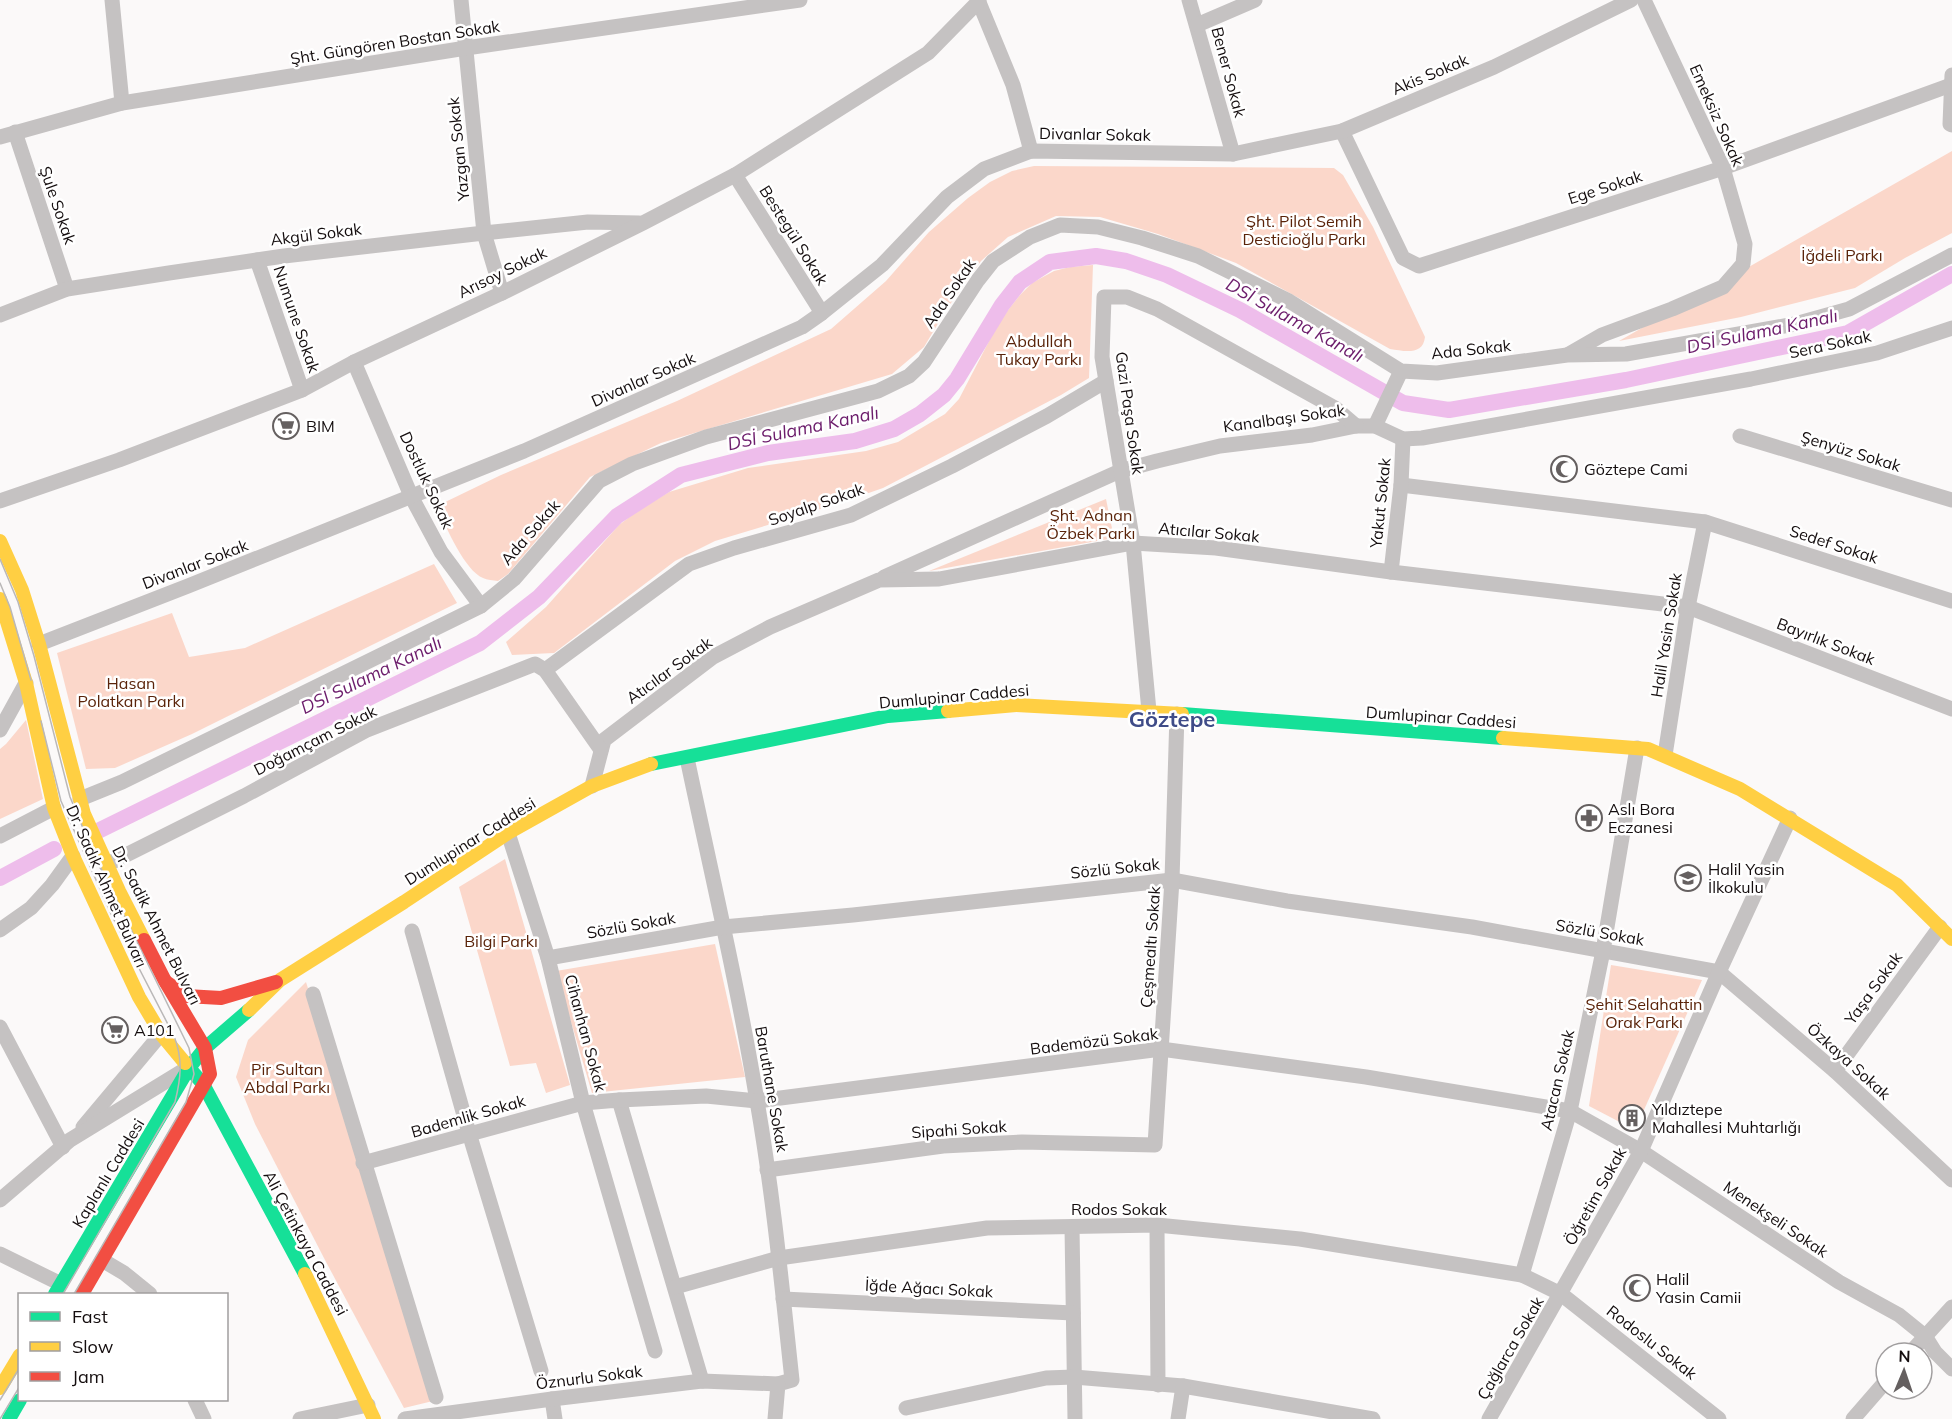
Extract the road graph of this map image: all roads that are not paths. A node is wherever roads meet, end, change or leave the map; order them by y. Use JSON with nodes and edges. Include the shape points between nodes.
{"nodes":[{"id":1,"x":112,"y":0,"type":"edge"},
{"id":2,"x":461,"y":0,"type":"edge"},
{"id":3,"x":800,"y":0,"type":"edge"},
{"id":4,"x":978,"y":0,"type":"edge"},
{"id":5,"x":1189,"y":0,"type":"edge"},
{"id":6,"x":1255,"y":0,"type":"edge"},
{"id":7,"x":1631,"y":0,"type":"edge"},
{"id":8,"x":1644,"y":0,"type":"edge"},
{"id":9,"x":1197,"y":25,"type":"junction"},
{"id":10,"x":466,"y":48,"type":"junction"},
{"id":11,"x":1951,"y":80,"type":"edge"},
{"id":12,"x":122,"y":103,"type":"junction"},
{"id":13,"x":1952,"y":125,"type":"edge"},
{"id":14,"x":1342,"y":131,"type":"junction"},
{"id":15,"x":7,"y":134,"type":"edge"},
{"id":16,"x":1031,"y":151,"type":"junction"},
{"id":17,"x":1233,"y":154,"type":"junction"},
{"id":18,"x":1723,"y":168,"type":"junction"},
{"id":19,"x":735,"y":175,"type":"junction"},
{"id":20,"x":643,"y":223,"type":"junction"},
{"id":21,"x":484,"y":233,"type":"junction"},
{"id":22,"x":1952,"y":255,"type":"edge"},
{"id":23,"x":257,"y":260,"type":"junction"},
{"id":24,"x":67,"y":289,"type":"junction"},
{"id":25,"x":502,"y":292,"type":"junction"},
{"id":26,"x":822,"y":314,"type":"junction"},
{"id":27,"x":0,"y":315,"type":"edge"},
{"id":28,"x":1952,"y":328,"type":"edge"},
{"id":29,"x":1567,"y":355,"type":"junction"},
{"id":30,"x":354,"y":362,"type":"junction"},
{"id":31,"x":1399,"y":376,"type":"junction"},
{"id":32,"x":1106,"y":381,"type":"junction"},
{"id":33,"x":302,"y":390,"type":"junction"},
{"id":34,"x":1377,"y":423,"type":"junction"},
{"id":35,"x":1356,"y":426,"type":"junction"},
{"id":36,"x":1740,"y":436,"type":"dead end"},
{"id":37,"x":1403,"y":439,"type":"junction"},
{"id":38,"x":1120,"y":471,"type":"junction"},
{"id":39,"x":1401,"y":485,"type":"junction"},
{"id":40,"x":412,"y":498,"type":"junction"},
{"id":41,"x":1952,"y":500,"type":"edge"},
{"id":42,"x":0,"y":501,"type":"edge"},
{"id":43,"x":1705,"y":522,"type":"junction"},
{"id":44,"x":0,"y":541,"type":"edge"},
{"id":45,"x":1133,"y":543,"type":"junction"},
{"id":46,"x":1391,"y":572,"type":"junction"},
{"id":47,"x":879,"y":580,"type":"junction"},
{"id":48,"x":0,"y":599,"type":"edge"},
{"id":49,"x":1952,"y":601,"type":"edge"},
{"id":50,"x":480,"y":606,"type":"junction"},
{"id":51,"x":1688,"y":607,"type":"junction"},
{"id":52,"x":39,"y":644,"type":"junction"},
{"id":53,"x":545,"y":670,"type":"junction"},
{"id":54,"x":26,"y":683,"type":"junction"},
{"id":55,"x":1952,"y":709,"type":"edge"},
{"id":56,"x":1149,"y":711,"type":"junction"},
{"id":57,"x":1177,"y":714,"type":"junction"},
{"id":58,"x":0,"y":730,"type":"edge"},
{"id":59,"x":1637,"y":748,"type":"junction"},
{"id":60,"x":601,"y":750,"type":"junction"},
{"id":61,"x":1665,"y":755,"type":"junction"},
{"id":62,"x":687,"y":758,"type":"junction"},
{"id":63,"x":592,"y":786,"type":"junction"},
{"id":64,"x":82,"y":806,"type":"junction"},
{"id":65,"x":54,"y":808,"type":"junction"},
{"id":66,"x":1790,"y":818,"type":"junction"},
{"id":67,"x":508,"y":833,"type":"junction"},
{"id":68,"x":0,"y":836,"type":"edge"},
{"id":69,"x":73,"y":856,"type":"junction"},
{"id":70,"x":106,"y":865,"type":"junction"},
{"id":71,"x":1172,"y":880,"type":"junction"},
{"id":72,"x":723,"y":927,"type":"junction"},
{"id":73,"x":1940,"y":927,"type":"junction"},
{"id":74,"x":0,"y":930,"type":"edge"},
{"id":75,"x":412,"y":931,"type":"dead end"},
{"id":76,"x":1952,"y":939,"type":"edge"},
{"id":77,"x":1603,"y":951,"type":"junction"},
{"id":78,"x":548,"y":958,"type":"junction"},
{"id":79,"x":1719,"y":972,"type":"junction"},
{"id":80,"x":280,"y":980,"type":"junction"},
{"id":81,"x":165,"y":981,"type":"junction"},
{"id":82,"x":313,"y":994,"type":"dead end"},
{"id":83,"x":0,"y":1027,"type":"edge"},
{"id":84,"x":161,"y":1035,"type":"junction"},
{"id":85,"x":205,"y":1048,"type":"junction"},
{"id":86,"x":1161,"y":1049,"type":"junction"},
{"id":87,"x":189,"y":1068,"type":"junction"},
{"id":88,"x":1835,"y":1071,"type":"junction"},
{"id":89,"x":203,"y":1084,"type":"junction"},
{"id":90,"x":619,"y":1100,"type":"junction"},
{"id":91,"x":757,"y":1101,"type":"junction"},
{"id":92,"x":583,"y":1103,"type":"junction"},
{"id":93,"x":1570,"y":1111,"type":"junction"},
{"id":94,"x":469,"y":1133,"type":"junction"},
{"id":95,"x":68,"y":1142,"type":"junction"},
{"id":96,"x":1155,"y":1145,"type":"joint"},
{"id":97,"x":1641,"y":1151,"type":"junction"},
{"id":98,"x":363,"y":1163,"type":"junction"},
{"id":99,"x":767,"y":1170,"type":"junction"},
{"id":100,"x":1952,"y":1180,"type":"edge"},
{"id":101,"x":0,"y":1200,"type":"edge"},
{"id":102,"x":1157,"y":1225,"type":"junction"},
{"id":103,"x":1072,"y":1227,"type":"junction"},
{"id":104,"x":0,"y":1254,"type":"edge"},
{"id":105,"x":779,"y":1258,"type":"junction"},
{"id":106,"x":102,"y":1260,"type":"junction"},
{"id":107,"x":1522,"y":1275,"type":"junction"},
{"id":108,"x":675,"y":1287,"type":"junction"},
{"id":109,"x":58,"y":1289,"type":"edge"},
{"id":110,"x":83,"y":1293,"type":"edge"},
{"id":111,"x":149,"y":1293,"type":"edge"},
{"id":112,"x":1561,"y":1294,"type":"junction"},
{"id":113,"x":783,"y":1299,"type":"junction"},
{"id":114,"x":1952,"y":1307,"type":"edge"},
{"id":115,"x":1073,"y":1314,"type":"junction"},
{"id":116,"x":1925,"y":1336,"type":"junction"},
{"id":117,"x":1921,"y":1341,"type":"edge"},
{"id":118,"x":655,"y":1351,"type":"dead end"},
{"id":119,"x":18,"y":1358,"type":"edge"},
{"id":120,"x":1952,"y":1369,"type":"edge"},
{"id":121,"x":541,"y":1371,"type":"dead end"},
{"id":122,"x":1074,"y":1377,"type":"junction"},
{"id":123,"x":702,"y":1382,"type":"junction"},
{"id":124,"x":778,"y":1384,"type":"junction"},
{"id":125,"x":1158,"y":1385,"type":"junction"},
{"id":126,"x":1183,"y":1386,"type":"junction"},
{"id":127,"x":0,"y":1388,"type":"edge"},
{"id":128,"x":1874,"y":1395,"type":"edge"},
{"id":129,"x":436,"y":1397,"type":"dead end"},
{"id":130,"x":552,"y":1399,"type":"junction"},
{"id":131,"x":19,"y":1401,"type":"edge"},
{"id":132,"x":195,"y":1401,"type":"edge"},
{"id":133,"x":906,"y":1408,"type":"dead end"},
{"id":134,"x":371,"y":1412,"type":"edge"},
{"id":135,"x":9,"y":1419,"type":"edge"},
{"id":136,"x":204,"y":1419,"type":"edge"},
{"id":137,"x":300,"y":1419,"type":"edge"},
{"id":138,"x":405,"y":1419,"type":"edge"},
{"id":139,"x":555,"y":1419,"type":"edge"},
{"id":140,"x":775,"y":1419,"type":"edge"},
{"id":141,"x":1075,"y":1419,"type":"edge"},
{"id":142,"x":1178,"y":1419,"type":"edge"},
{"id":143,"x":1373,"y":1419,"type":"edge"},
{"id":144,"x":1490,"y":1419,"type":"edge"},
{"id":145,"x":1719,"y":1419,"type":"edge"},
{"id":146,"x":1853,"y":1419,"type":"edge"}],
"edges":[{"from":1,"to":12,"type":"street"},
{"from":2,"to":10,"type":"street","name":"Yazgan Sokak"},
{"from":3,"to":10,"type":"street","name":"Şht. Güngören Bostan Sokak"},
{"from":4,"to":16,"type":"street","via":[[1013,85]]},
{"from":4,"to":19,"type":"street","name":"Arısoy Sokak","via":[[928,53]]},
{"from":5,"to":9,"type":"street","name":"Bener Sokak"},
{"from":6,"to":9,"type":"street"},
{"from":7,"to":14,"type":"street","name":"Akis Sokak","via":[[1494,67]]},
{"from":8,"to":18,"type":"street","name":"Emeksiz Sokak"},
{"from":9,"to":17,"type":"street","name":"Bener Sokak"},
{"from":10,"to":12,"type":"street","name":"Şht. Güngören Bostan Sokak"},
{"from":10,"to":21,"type":"street","name":"Yazgan Sokak"},
{"from":11,"to":13,"type":"street"},
{"from":11,"to":18,"type":"street","name":"Ege Sokak"},
{"from":12,"to":15,"type":"street","name":"Şht. Güngören Bostan Sokak"},
{"from":14,"to":17,"type":"street","name":"Akis Sokak"},
{"from":14,"to":18,"type":"street","name":"Ege Sokak","via":[[1403,258],[1419,266]]},
{"from":15,"to":24,"type":"street","name":"Şule Sokak"},
{"from":16,"to":17,"type":"street","name":"Divanlar Sokak"},
{"from":16,"to":26,"type":"street","name":"Divanlar Sokak","via":[[984,169],[947,197],[882,265]]},
{"from":18,"to":29,"type":"street","name":"Emeksiz Sokak","via":[[1745,244],[1743,264],[1723,287],[1602,335]]},
{"from":19,"to":20,"type":"street","name":"Arısoy Sokak"},
{"from":19,"to":26,"type":"street","name":"Bestegül Sokak"},
{"from":20,"to":21,"type":"street","name":"Akgül Sokak","via":[[588,222]]},
{"from":20,"to":25,"type":"street","name":"Arısoy Sokak"},
{"from":21,"to":23,"type":"street","name":"Akgül Sokak"},
{"from":21,"to":25,"type":"street","name":"Yazgan Sokak"},
{"from":22,"to":29,"type":"street","name":"Ada Sokak","via":[[1849,309],[1795,324],[1626,354]]},
{"from":23,"to":24,"type":"street","name":"Akgül Sokak"},
{"from":23,"to":33,"type":"street","name":"Numune Sokak"},
{"from":24,"to":27,"type":"street","name":"Akgül Sokak"},
{"from":25,"to":30,"type":"street","name":"Arısoy Sokak"},
{"from":26,"to":40,"type":"street","name":"Divanlar Sokak","via":[[802,327],[648,398]]},
{"from":28,"to":37,"type":"street","name":"Sera Sokak","via":[[1877,353]]},
{"from":29,"to":31,"type":"street","name":"Ada Sokak"},
{"from":30,"to":33,"type":"street","name":"Arısoy Sokak"},
{"from":30,"to":40,"type":"street","name":"Dostluk Sokak"},
{"from":31,"to":34,"type":"street"},
{"from":31,"to":50,"type":"street","name":"Ada Sokak","via":[[1289,301],[1198,256],[1098,227],[1060,225],[1030,237],[993,261],[924,362],[909,376],[878,391],[706,437],[615,472],[599,481],[513,579]]},
{"from":32,"to":35,"type":"street","name":"Gazi Paşa Sokak","via":[[1102,357],[1104,297],[1127,297],[1211,338],[1335,408]]},
{"from":32,"to":38,"type":"street","name":"Gazi Paşa Sokak"},
{"from":32,"to":53,"type":"street","name":"Soyalp Sokak","via":[[952,466],[851,515],[689,564]]},
{"from":33,"to":42,"type":"street","name":"Arısoy Sokak"},
{"from":34,"to":35,"type":"street","name":"Kanalbaşı Sokak"},
{"from":34,"to":37,"type":"street","name":"Kanalbaşı Sokak"},
{"from":35,"to":38,"type":"street","name":"Kanalbaşı Sokak","via":[[1220,446]]},
{"from":36,"to":41,"type":"street","name":"Şenyüz Sokak"},
{"from":37,"to":39,"type":"street","name":"Yakut Sokak"},
{"from":38,"to":45,"type":"street","name":"Gazi Paşa Sokak"},
{"from":38,"to":47,"type":"street","name":"Kanalbaşı Sokak"},
{"from":39,"to":43,"type":"street","name":"Sedef Sokak"},
{"from":39,"to":46,"type":"street","name":"Yakut Sokak"},
{"from":40,"to":50,"type":"street","name":"Dostluk Sokak","via":[[441,552]]},
{"from":40,"to":52,"type":"street","name":"Divanlar Sokak"},
{"from":43,"to":49,"type":"street","name":"Sedef Sokak"},
{"from":43,"to":51,"type":"street","name":"Halil Yasin Sokak"},
{"from":44,"to":52,"type":"main road","name":"Dr. Sadık Ahmet Bulvarı","via":[[22,590]]},
{"from":45,"to":46,"type":"street","name":"Atıcılar Sokak","via":[[1216,548]]},
{"from":45,"to":47,"type":"street","name":"Atıcılar Sokak","via":[[939,579]]},
{"from":45,"to":56,"type":"street","name":"Gazi Paşa Sokak"},
{"from":46,"to":51,"type":"street","name":"Atıcılar Sokak"},
{"from":47,"to":60,"type":"street","name":"Atıcılar Sokak","via":[[770,627],[713,657],[604,741]]},
{"from":48,"to":54,"type":"main road","name":"Dr. Sadık Ahmet Bulvarı"},
{"from":50,"to":64,"type":"street","name":"Ada Sokak","via":[[132,777]]},
{"from":51,"to":55,"type":"street","name":"Bayırlık Sokak"},
{"from":51,"to":61,"type":"street","name":"Halil Yasin Sokak"},
{"from":52,"to":64,"type":"main road","name":"Dr. Sadık Ahmet Bulvarı"},
{"from":53,"to":60,"type":"street"},
{"from":53,"to":70,"type":"street","name":"Doğamçam Sokak","via":[[535,664],[368,730]]},
{"from":54,"to":58,"type":"street"},
{"from":54,"to":65,"type":"main road","name":"Dr. Sadık Ahmet Bulvarı"},
{"from":56,"to":57,"type":"main road","name":"Dumlupinar Caddesi"},
{"from":56,"to":62,"type":"main road","name":"Dumlupinar Caddesi","via":[[1016,705],[888,716]]},
{"from":57,"to":59,"type":"main road","name":"Dumlupinar Caddesi"},
{"from":57,"to":71,"type":"street","name":"Çeşmealtı Sokak"},
{"from":59,"to":61,"type":"main road","name":"Dumlupinar Caddesi"},
{"from":59,"to":77,"type":"street","name":"Atacan Sokak"},
{"from":60,"to":63,"type":"street","name":"Atıcılar Sokak"},
{"from":61,"to":66,"type":"main road","name":"Dumlupinar Caddesi","via":[[1740,789]]},
{"from":62,"to":63,"type":"main road","name":"Dumlupinar Caddesi","via":[[650,765]]},
{"from":62,"to":72,"type":"street","name":"Baruthane Sokak"},
{"from":63,"to":67,"type":"main road","name":"Dumlupinar Caddesi"},
{"from":64,"to":70,"type":"main road","name":"Dr. Sadik Ahmet Bulvarı"},
{"from":65,"to":68,"type":"street"},
{"from":65,"to":69,"type":"main road","name":"Dr. Sadık Ahmet Bulvarı"},
{"from":66,"to":73,"type":"main road","name":"Dumlupinar Caddesi","via":[[1897,885]]},
{"from":66,"to":79,"type":"street","name":"Öğretim Sokak"},
{"from":67,"to":78,"type":"street","name":"Cihanhan Sokak"},
{"from":67,"to":80,"type":"main road","name":"Dumlupinar Caddesi"},
{"from":69,"to":74,"type":"street","via":[[31,908]]},
{"from":69,"to":84,"type":"main road","name":"Dr. Sadık Ahmet Bulvarı"},
{"from":70,"to":81,"type":"main road","name":"Dr. Sadik Ahmet Bulvarı"},
{"from":71,"to":72,"type":"street","name":"Sözlü Sokak"},
{"from":71,"to":77,"type":"street","name":"Sözlü Sokak"},
{"from":71,"to":86,"type":"street","name":"Çeşmealtı Sokak"},
{"from":72,"to":78,"type":"street","name":"Sözlü Sokak"},
{"from":72,"to":91,"type":"street","name":"Baruthane Sokak"},
{"from":73,"to":76,"type":"main road","name":"Dumlupinar Caddesi"},
{"from":73,"to":88,"type":"street","name":"Yaşa Sokak"},
{"from":75,"to":94,"type":"street"},
{"from":77,"to":79,"type":"street","name":"Sözlü Sokak"},
{"from":77,"to":93,"type":"street","name":"Atacan Sokak"},
{"from":78,"to":92,"type":"street","name":"Cihanhan Sokak"},
{"from":79,"to":88,"type":"street","name":"Özkaya Sokak"},
{"from":79,"to":97,"type":"street","name":"Öğretim Sokak"},
{"from":80,"to":81,"type":"main road","via":[[221,998],[186,996]]},
{"from":80,"to":85,"type":"main road","name":"Dumlupinar Caddesi"},
{"from":81,"to":85,"type":"main road","name":"Dr. Sadik Ahmet Bulvarı"},
{"from":82,"to":98,"type":"street"},
{"from":83,"to":95,"type":"street"},
{"from":84,"to":87,"type":"main road","name":"Dr. Sadık Ahmet Bulvarı"},
{"from":84,"to":95,"type":"street"},
{"from":85,"to":87,"type":"main road","name":"Kaplanlı Caddesi"},
{"from":85,"to":89,"type":"main road","via":[[210,1074]]},
{"from":86,"to":91,"type":"street","name":"Bademözü Sokak"},
{"from":86,"to":93,"type":"street","name":"Bademözü Sokak","via":[[1366,1077]]},
{"from":86,"to":96,"type":"street","name":"Çeşmealtı Sokak"},
{"from":87,"to":89,"type":"main road","name":"Ali Çetinkaya Caddesi"},
{"from":87,"to":95,"type":"street"},
{"from":87,"to":109,"type":"main road","name":"Kaplanlı Caddesi"},
{"from":88,"to":100,"type":"street","name":"Özkaya Sokak"},
{"from":89,"to":106,"type":"main road"},
{"from":89,"to":134,"type":"main road","name":"Ali Çetinkaya Caddesi","via":[[319,1300]]},
{"from":90,"to":91,"type":"street","name":"Bademözü Sokak","via":[[706,1096]]},
{"from":90,"to":92,"type":"street","name":"Cihanhan Sokak"},
{"from":90,"to":108,"type":"street","name":"Cihanhan Sokak"},
{"from":91,"to":99,"type":"street","name":"Baruthane Sokak"},
{"from":92,"to":94,"type":"street","name":"Bademlik Sokak"},
{"from":92,"to":118,"type":"street"},
{"from":93,"to":97,"type":"street","name":"Menekşeli Sokak"},
{"from":93,"to":107,"type":"street","name":"Atacan Sokak"},
{"from":94,"to":98,"type":"street","name":"Bademlik Sokak"},
{"from":94,"to":121,"type":"street"},
{"from":95,"to":101,"type":"street"},
{"from":96,"to":99,"type":"street","name":"Sipahi Sokak","via":[[1022,1142],[943,1146]]},
{"from":97,"to":112,"type":"street","name":"Öğretim Sokak"},
{"from":97,"to":116,"type":"street","name":"Menekşeli Sokak","via":[[1839,1282],[1899,1315]]},
{"from":98,"to":129,"type":"street"},
{"from":99,"to":105,"type":"street","name":"Baruthane Sokak"},
{"from":102,"to":103,"type":"street","name":"Rodos Sokak"},
{"from":102,"to":107,"type":"street","name":"Rodos Sokak","via":[[1300,1239]]},
{"from":102,"to":125,"type":"street"},
{"from":103,"to":105,"type":"street","name":"Rodos Sokak","via":[[987,1228]]},
{"from":103,"to":115,"type":"street"},
{"from":104,"to":109,"type":"street"},
{"from":105,"to":108,"type":"street","name":"Rodos Sokak"},
{"from":105,"to":113,"type":"street","name":"Baruthane Sokak"},
{"from":106,"to":110,"type":"main road"},
{"from":106,"to":111,"type":"street"},
{"from":107,"to":112,"type":"street","name":"Rodos Sokak"},
{"from":108,"to":123,"type":"street","name":"Cihanhan Sokak"},
{"from":112,"to":144,"type":"street","name":"Çağlarca Sokak"},
{"from":112,"to":145,"type":"street","name":"Rodoslu Sokak"},
{"from":113,"to":115,"type":"street","name":"İğde Ağacı Sokak"},
{"from":113,"to":124,"type":"street","name":"Baruthane Sokak","via":[[792,1380]]},
{"from":114,"to":116,"type":"street"},
{"from":115,"to":122,"type":"street"},
{"from":116,"to":117,"type":"street"},
{"from":116,"to":120,"type":"street","name":"Menekşeli Sokak"},
{"from":119,"to":127,"type":"main road"},
{"from":122,"to":125,"type":"street"},
{"from":122,"to":133,"type":"street","via":[[1046,1378]]},
{"from":122,"to":141,"type":"street"},
{"from":123,"to":124,"type":"street","name":"Öznurlu Sokak"},
{"from":123,"to":130,"type":"street","name":"Öznurlu Sokak"},
{"from":124,"to":140,"type":"street","name":"Baruthane Sokak"},
{"from":125,"to":126,"type":"street"},
{"from":126,"to":142,"type":"street"},
{"from":126,"to":143,"type":"street"},
{"from":128,"to":146,"type":"street"},
{"from":130,"to":138,"type":"street","name":"Öznurlu Sokak"},
{"from":130,"to":139,"type":"street"},
{"from":131,"to":135,"type":"main road"},
{"from":132,"to":136,"type":"street"},
{"from":134,"to":137,"type":"street"}]}
